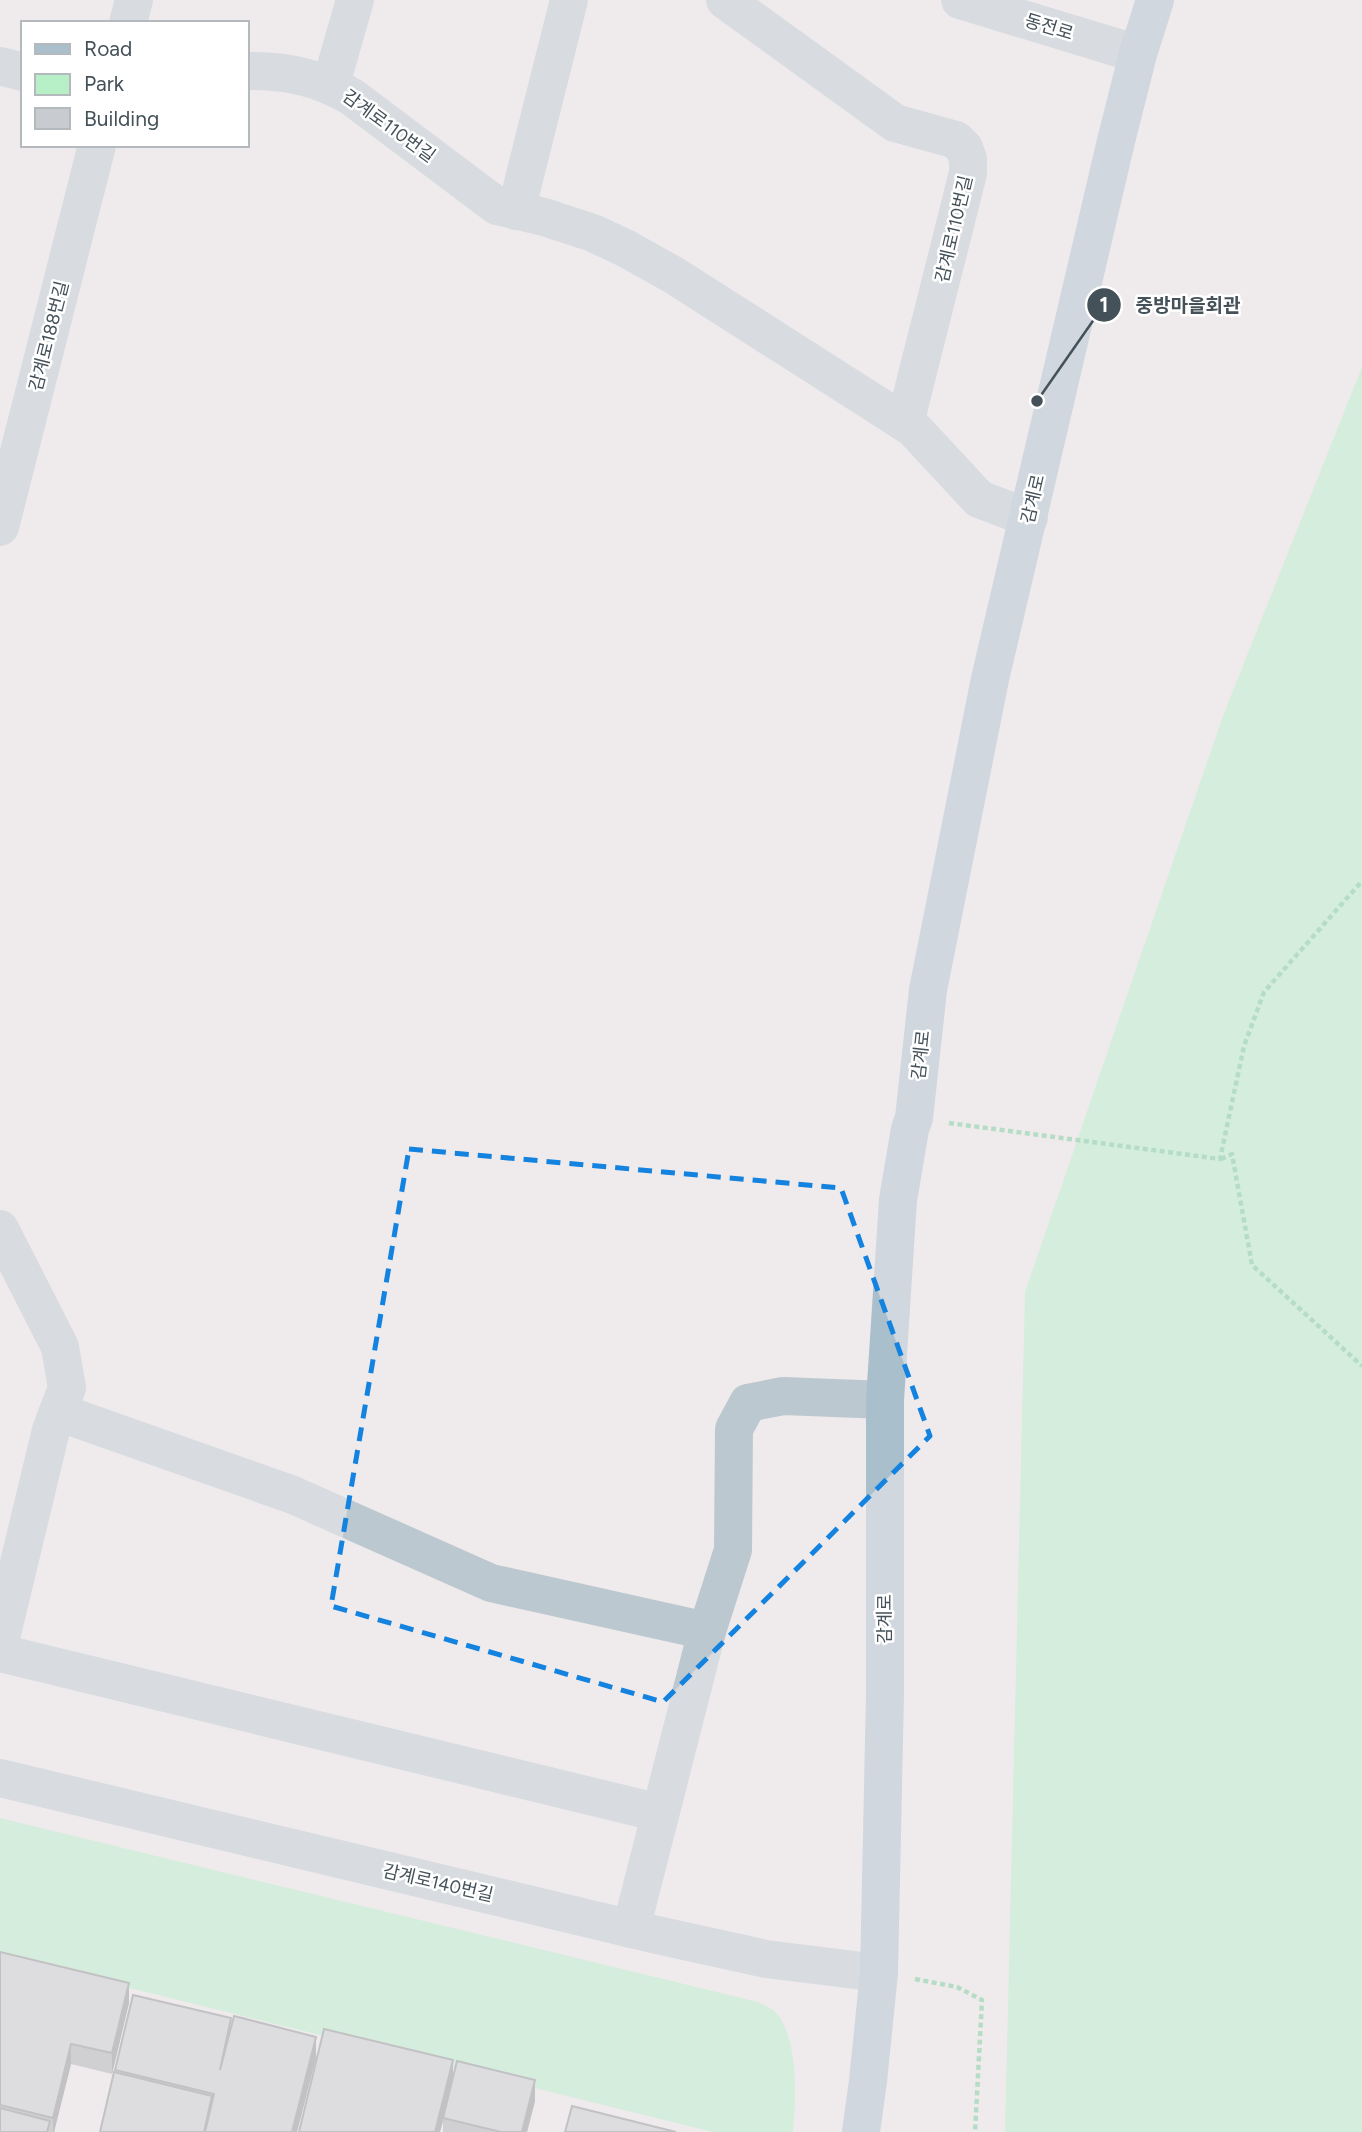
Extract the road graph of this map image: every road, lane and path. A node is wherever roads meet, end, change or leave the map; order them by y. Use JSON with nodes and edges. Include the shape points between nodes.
{"nodes":[{"id":1,"x":134,"y":0,"type":"edge"},
{"id":2,"x":355,"y":0,"type":"edge"},
{"id":3,"x":569,"y":0,"type":"edge"},
{"id":4,"x":724,"y":0,"type":"edge"},
{"id":5,"x":960,"y":0,"type":"edge"},
{"id":6,"x":1155,"y":0,"type":"edge"},
{"id":7,"x":129,"y":21,"type":"edge"},
{"id":8,"x":1138,"y":54,"type":"junction"},
{"id":9,"x":0,"y":66,"type":"edge"},
{"id":10,"x":21,"y":71,"type":"edge"},
{"id":11,"x":248,"y":71,"type":"edge"},
{"id":12,"x":331,"y":84,"type":"junction"},
{"id":13,"x":96,"y":147,"type":"edge"},
{"id":14,"x":516,"y":211,"type":"junction"},
{"id":15,"x":905,"y":424,"type":"junction"},
{"id":16,"x":1029,"y":518,"type":"junction"},
{"id":17,"x":0,"y":527,"type":"edge"},
{"id":18,"x":1362,"y":881,"type":"edge"},
{"id":19,"x":914,"y":1118,"type":"junction"},
{"id":20,"x":1220,"y":1159,"type":"junction"},
{"id":21,"x":0,"y":1229,"type":"edge"},
{"id":22,"x":1362,"y":1366,"type":"edge"},
{"id":23,"x":885,"y":1400,"type":"junction"},
{"id":24,"x":58,"y":1412,"type":"junction"},
{"id":25,"x":707,"y":1631,"type":"junction"},
{"id":26,"x":0,"y":1642,"type":"edge"},
{"id":27,"x":0,"y":1653,"type":"edge"},
{"id":28,"x":0,"y":1778,"type":"edge"},
{"id":29,"x":660,"y":1813,"type":"junction"},
{"id":30,"x":631,"y":1929,"type":"junction"},
{"id":31,"x":879,"y":1973,"type":"junction"},
{"id":32,"x":861,"y":2132,"type":"edge"},
{"id":33,"x":975,"y":2132,"type":"edge"}],
"edges":[{"from":1,"to":7,"type":"street"},
{"from":2,"to":12,"type":"street","name":"감계로110번길"},
{"from":3,"to":14,"type":"street"},
{"from":4,"to":15,"type":"street","name":"감계로110번길","via":[[895,123],[956,140],[964,148],[968,173]]},
{"from":5,"to":8,"type":"street","name":"동전로"},
{"from":6,"to":8,"type":"main road","name":"감계로"},
{"from":8,"to":16,"type":"main road","name":"감계로"},
{"from":9,"to":10,"type":"street"},
{"from":11,"to":12,"type":"street","name":"감계로110번길","via":[[297,74]]},
{"from":12,"to":14,"type":"street","name":"감계로110번길","via":[[497,206]]},
{"from":13,"to":17,"type":"street","name":"감계로188번길"},
{"from":14,"to":15,"type":"street","name":"감계로110번길","via":[[593,233],[627,249]]},
{"from":15,"to":16,"type":"street","name":"감계로110번길","via":[[979,499]]},
{"from":16,"to":19,"type":"main road","name":"감계로","via":[[990,679],[928,990]]},
{"from":18,"to":20,"type":"path","via":[[1264,992],[1244,1046]]},
{"from":19,"to":20,"type":"path"},
{"from":19,"to":23,"type":"main road","name":"감계로","via":[[898,1200]]},
{"from":20,"to":22,"type":"path","via":[[1232,1154],[1252,1265]]},
{"from":21,"to":24,"type":"street","via":[[60,1347],[67,1388]]},
{"from":23,"to":25,"type":"street","via":[[783,1396],[748,1403],[734,1429],[733,1550]]},
{"from":23,"to":31,"type":"main road","name":"감계로"},
{"from":24,"to":25,"type":"street","via":[[293,1495],[491,1583]]},
{"from":24,"to":26,"type":"street"},
{"from":25,"to":29,"type":"street"},
{"from":27,"to":29,"type":"street"},
{"from":28,"to":30,"type":"street","name":"감계로140번길"},
{"from":29,"to":30,"type":"street"},
{"from":30,"to":31,"type":"street","name":"감계로140번길","via":[[766,1959]]},
{"from":31,"to":32,"type":"main road","name":"감계로"},
{"from":31,"to":33,"type":"path","via":[[957,1987],[982,2000]]}]}
